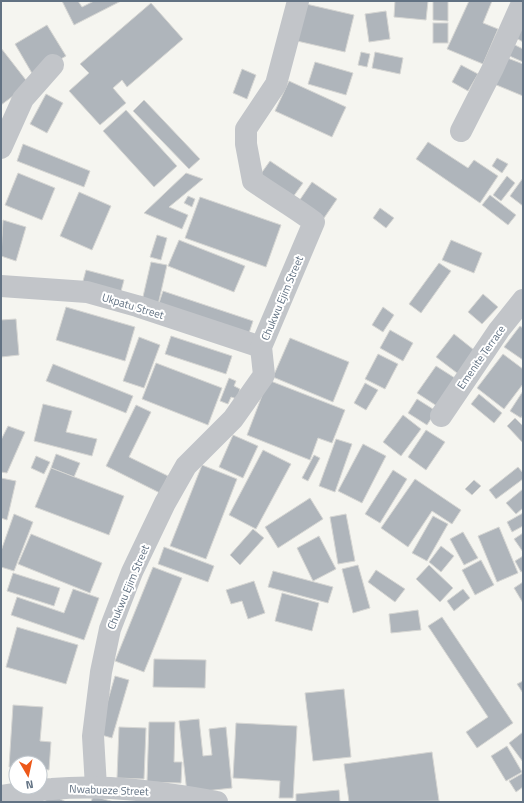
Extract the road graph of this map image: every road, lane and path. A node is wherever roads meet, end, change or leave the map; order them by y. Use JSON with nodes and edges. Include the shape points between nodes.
{"nodes":[{"id":1,"x":298,"y":1,"type":"edge"},
{"id":2,"x":523,"y":1,"type":"edge"},
{"id":3,"x":53,"y":65,"type":"dead end"},
{"id":4,"x":461,"y":131,"type":"dead end"},
{"id":5,"x":1,"y":148,"type":"edge"},
{"id":6,"x":1,"y":286,"type":"edge"},
{"id":7,"x":523,"y":300,"type":"edge"},
{"id":8,"x":261,"y":348,"type":"junction"},
{"id":9,"x":441,"y":416,"type":"dead end"},
{"id":10,"x":96,"y":787,"type":"junction"},
{"id":11,"x":1,"y":796,"type":"edge"},
{"id":12,"x":167,"y":797,"type":"edge"},
{"id":13,"x":217,"y":802,"type":"edge"}],
"edges":[{"from":1,"to":8,"type":"street","name":"Chukwu Ejim Street","via":[[276,84],[246,129],[246,144],[253,181],[314,222]]},
{"from":2,"to":4,"type":"street"},
{"from":3,"to":5,"type":"street","via":[[23,99]]},
{"from":6,"to":8,"type":"street","name":"Ukpatu Street","via":[[87,292]]},
{"from":7,"to":9,"type":"street","name":"Emenite Terrace","via":[[499,330]]},
{"from":8,"to":10,"type":"street","name":"Chukwu Ejim Street","via":[[264,375],[233,419],[186,466],[132,572],[110,629],[101,672],[93,736]]},
{"from":10,"to":11,"type":"street","name":"Nwabueze Street","via":[[51,789]]},
{"from":10,"to":12,"type":"street","name":"Nwabueze Street"},
{"from":12,"to":13,"type":"street","name":"Nwabueze Street"}]}
